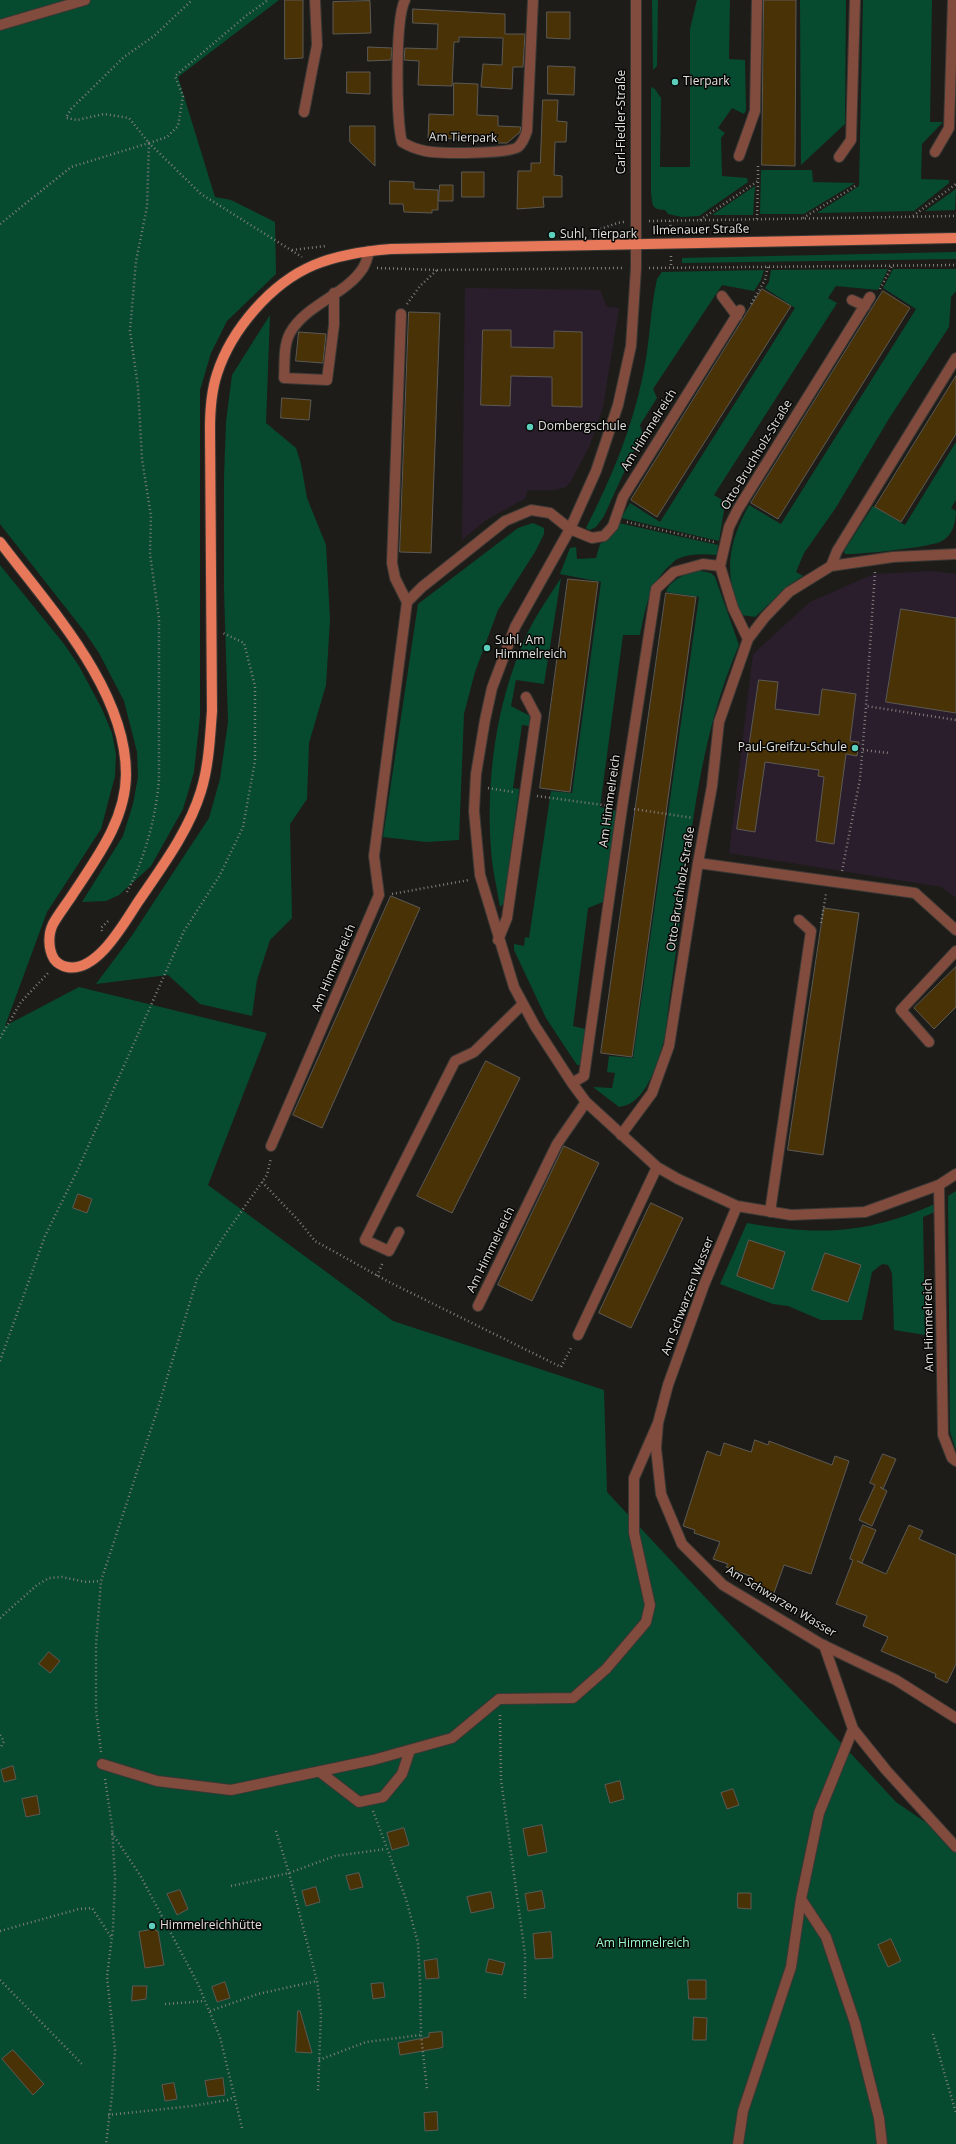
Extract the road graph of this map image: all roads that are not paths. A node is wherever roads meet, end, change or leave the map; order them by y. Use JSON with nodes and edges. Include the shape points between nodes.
{"nodes":[{"id":1,"x":85,"y":0,"type":"edge"},
{"id":2,"x":315,"y":0,"type":"edge"},
{"id":3,"x":404,"y":0,"type":"edge"},
{"id":4,"x":533,"y":0,"type":"edge"},
{"id":5,"x":636,"y":0,"type":"edge"},
{"id":6,"x":757,"y":0,"type":"edge"},
{"id":7,"x":855,"y":0,"type":"edge"},
{"id":8,"x":953,"y":0,"type":"edge"},
{"id":9,"x":0,"y":25,"type":"edge"},
{"id":10,"x":304,"y":112,"type":"dead end"},
{"id":11,"x":935,"y":152,"type":"dead end"},
{"id":12,"x":739,"y":156,"type":"dead end"},
{"id":13,"x":839,"y":157,"type":"dead end"},
{"id":14,"x":956,"y":238,"type":"edge"},
{"id":15,"x":636,"y":244,"type":"junction"},
{"id":16,"x":369,"y":251,"type":"junction"},
{"id":17,"x":334,"y":293,"type":"junction"},
{"id":18,"x":722,"y":296,"type":"dead end"},
{"id":19,"x":852,"y":300,"type":"dead end"},
{"id":20,"x":401,"y":314,"type":"road end"},
{"id":21,"x":956,"y":358,"type":"edge"},
{"id":22,"x":570,"y":529,"type":"junction"},
{"id":23,"x":0,"y":542,"type":"edge"},
{"id":24,"x":956,"y":554,"type":"edge"},
{"id":25,"x":720,"y":566,"type":"junction"},
{"id":26,"x":831,"y":566,"type":"junction"},
{"id":27,"x":407,"y":602,"type":"junction"},
{"id":28,"x":748,"y":639,"type":"junction"},
{"id":29,"x":526,"y":697,"type":"dead end"},
{"id":30,"x":698,"y":863,"type":"junction"},
{"id":31,"x":799,"y":920,"type":"dead end"},
{"id":32,"x":956,"y":930,"type":"edge"},
{"id":33,"x":498,"y":940,"type":"junction"},
{"id":34,"x":956,"y":951,"type":"edge"},
{"id":35,"x":523,"y":1004,"type":"junction"},
{"id":36,"x":929,"y":1042,"type":"dead end"},
{"id":37,"x":572,"y":1083,"type":"junction"},
{"id":38,"x":586,"y":1102,"type":"junction"},
{"id":39,"x":621,"y":1135,"type":"junction"},
{"id":40,"x":271,"y":1146,"type":"road end"},
{"id":41,"x":657,"y":1167,"type":"junction"},
{"id":42,"x":956,"y":1174,"type":"edge"},
{"id":43,"x":939,"y":1185,"type":"junction"},
{"id":44,"x":737,"y":1206,"type":"junction"},
{"id":45,"x":770,"y":1212,"type":"junction"},
{"id":46,"x":399,"y":1232,"type":"dead end"},
{"id":47,"x":478,"y":1306,"type":"dead end"},
{"id":48,"x":578,"y":1335,"type":"road end"},
{"id":49,"x":658,"y":1422,"type":"junction"},
{"id":50,"x":956,"y":1460,"type":"edge"},
{"id":51,"x":824,"y":1645,"type":"junction"},
{"id":52,"x":956,"y":1718,"type":"edge"},
{"id":53,"x":853,"y":1729,"type":"junction"},
{"id":54,"x":410,"y":1750,"type":"junction"},
{"id":55,"x":102,"y":1764,"type":"road end"},
{"id":56,"x":320,"y":1772,"type":"junction"},
{"id":57,"x":956,"y":1846,"type":"edge"},
{"id":58,"x":801,"y":1898,"type":"junction"},
{"id":59,"x":738,"y":2144,"type":"edge"},
{"id":60,"x":882,"y":2144,"type":"edge"}],
"edges":[{"from":1,"to":9,"type":"street"},
{"from":2,"to":10,"type":"street","via":[[317,45]]},
{"from":3,"to":4,"type":"street","name":"Am Tierpark","via":[[400,17],[398,94],[402,142],[412,148],[428,151],[466,152],[508,151],[518,147],[524,140],[527,131]]},
{"from":5,"to":15,"type":"street","name":"Carl-Fiedler-Straße"},
{"from":6,"to":12,"type":"street","via":[[755,111]]},
{"from":7,"to":13,"type":"street","via":[[851,140]]},
{"from":8,"to":11,"type":"street","via":[[949,128]]},
{"from":14,"to":15,"type":"main road","name":"Ilmenauer Straße"},
{"from":15,"to":16,"type":"main road","name":"Ilmenauer Straße"},
{"from":15,"to":22,"type":"street","via":[[631,346],[618,406],[596,471]]},
{"from":16,"to":17,"type":"street","via":[[363,268]]},
{"from":16,"to":23,"type":"main road","name":"Ilmenauer Straße","via":[[345,255],[314,265],[294,276],[268,298],[250,318],[229,347],[217,374],[210,429],[210,741],[201,791],[177,841],[138,902],[106,947],[93,960],[81,966],[70,967],[58,962],[50,949],[52,925],[99,855],[115,824],[126,776],[121,731],[112,705],[88,660]]},
{"from":17,"to":17,"type":"street","via":[[303,318],[290,333],[286,346],[284,378],[327,380],[334,325]]},
{"from":18,"to":22,"type":"street","name":"Am Himmelreich","via":[[739,313],[623,497],[612,526],[604,536],[592,538]]},
{"from":19,"to":25,"type":"street","name":"Otto-Bruchholz-Straße","via":[[867,301],[738,509],[729,527]]},
{"from":20,"to":27,"type":"street","via":[[392,563]]},
{"from":21,"to":26,"type":"street","via":[[837,551]]},
{"from":22,"to":27,"type":"street","name":"Am Himmelreich","via":[[550,513],[530,510],[505,521],[422,587]]},
{"from":22,"to":33,"type":"street","via":[[515,627],[492,688],[485,720],[474,811],[480,875]]},
{"from":24,"to":26,"type":"street","name":"Otto-Bruchholz-Straße"},
{"from":25,"to":28,"type":"street","via":[[733,608]]},
{"from":25,"to":37,"type":"street","name":"Am Himmelreich","via":[[703,564],[674,572],[656,589],[584,1076]]},
{"from":26,"to":28,"type":"street","name":"Otto-Bruchholz-Straße","via":[[789,592]]},
{"from":27,"to":40,"type":"street","name":"Am Himmelreich","via":[[374,856],[379,895]]},
{"from":28,"to":30,"type":"street","name":"Otto-Bruchholz-Straße","via":[[719,722],[712,786]]},
{"from":29,"to":33,"type":"street","via":[[536,716],[507,918]]},
{"from":30,"to":32,"type":"street","via":[[915,893]]},
{"from":30,"to":39,"type":"street","name":"Otto-Bruchholz-Straße","via":[[669,1046],[652,1093]]},
{"from":31,"to":45,"type":"street","via":[[811,931]]},
{"from":33,"to":35,"type":"street","via":[[514,987]]},
{"from":34,"to":36,"type":"street","via":[[901,1010]]},
{"from":35,"to":37,"type":"street"},
{"from":35,"to":46,"type":"street","via":[[474,1052],[455,1061],[365,1240],[389,1251]]},
{"from":37,"to":38,"type":"street"},
{"from":38,"to":39,"type":"street"},
{"from":38,"to":47,"type":"street","name":"Am Himmelreich","via":[[557,1144]]},
{"from":39,"to":41,"type":"street"},
{"from":41,"to":44,"type":"street"},
{"from":41,"to":48,"type":"street"},
{"from":42,"to":43,"type":"street"},
{"from":43,"to":45,"type":"street","via":[[865,1212],[791,1215]]},
{"from":43,"to":50,"type":"street","name":"Am Himmelreich","via":[[943,1435],[952,1458]]},
{"from":44,"to":45,"type":"street"},
{"from":44,"to":49,"type":"street","name":"Am Schwarzen Wasser","via":[[704,1285],[668,1384]]},
{"from":49,"to":51,"type":"street","name":"Am Schwarzen Wasser","via":[[656,1448],[660,1494],[682,1544],[723,1585]]},
{"from":49,"to":54,"type":"street","via":[[634,1478],[634,1533],[650,1605],[646,1622],[606,1669],[573,1698],[499,1699],[452,1738]]},
{"from":51,"to":52,"type":"street","name":"Am Schwarzen Wasser","via":[[896,1680]]},
{"from":51,"to":53,"type":"street"},
{"from":53,"to":57,"type":"street","via":[[886,1770]]},
{"from":53,"to":58,"type":"street","via":[[819,1813]]},
{"from":54,"to":56,"type":"street"},
{"from":54,"to":56,"type":"street","via":[[402,1774],[383,1798],[359,1802]]},
{"from":55,"to":56,"type":"street","via":[[157,1781],[231,1790]]},
{"from":58,"to":59,"type":"street","via":[[791,1967],[744,2111]]},
{"from":58,"to":60,"type":"street","via":[[826,1937],[855,2023],[879,2118]]}]}
